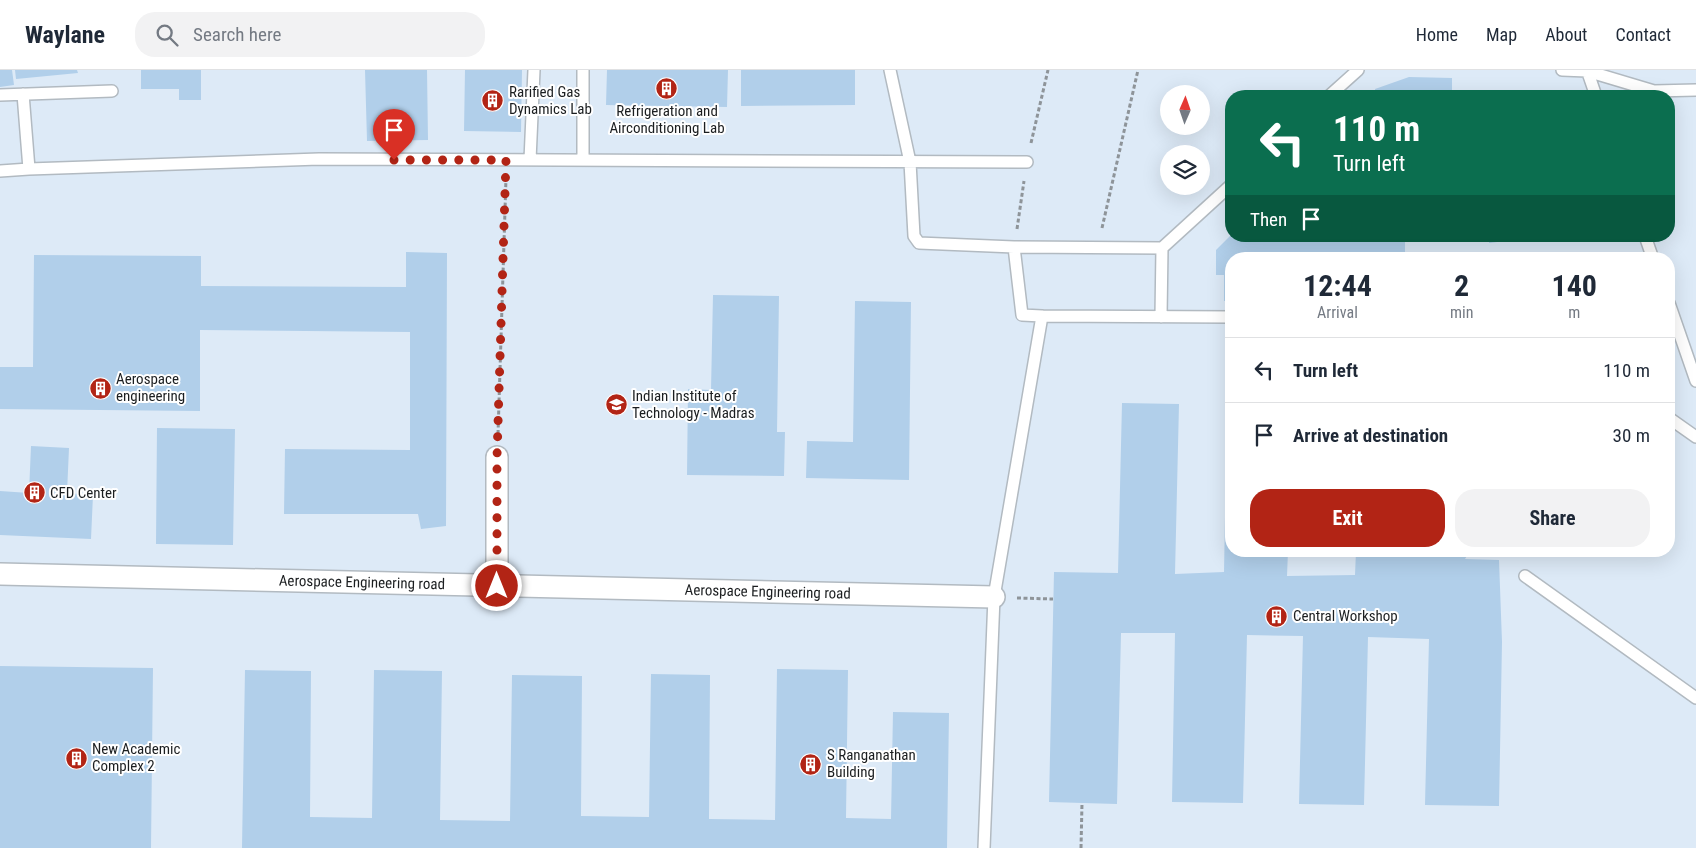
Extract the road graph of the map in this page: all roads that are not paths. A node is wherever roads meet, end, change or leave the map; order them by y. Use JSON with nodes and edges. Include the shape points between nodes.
{"nodes":[{"id":1,"x":534,"y":70,"type":"edge"},
{"id":2,"x":584,"y":70,"type":"edge"},
{"id":3,"x":890,"y":70,"type":"edge"},
{"id":4,"x":1358,"y":70,"type":"edge"},
{"id":5,"x":1562,"y":70,"type":"edge"},
{"id":6,"x":1587,"y":71,"type":"edge"},
{"id":7,"x":112,"y":90,"type":"dead end"},
{"id":8,"x":1336,"y":90,"type":"edge"},
{"id":9,"x":1594,"y":90,"type":"edge"},
{"id":10,"x":1651,"y":90,"type":"edge"},
{"id":11,"x":1675,"y":90,"type":"edge"},
{"id":12,"x":1696,"y":90,"type":"edge"},
{"id":13,"x":23,"y":94,"type":"junction"},
{"id":14,"x":0,"y":95,"type":"edge"},
{"id":15,"x":530,"y":160,"type":"junction"},
{"id":16,"x":583,"y":160,"type":"junction"},
{"id":17,"x":910,"y":162,"type":"junction"},
{"id":18,"x":1027,"y":162,"type":"dead end"},
{"id":19,"x":28,"y":169,"type":"junction"},
{"id":20,"x":0,"y":171,"type":"edge"},
{"id":21,"x":1225,"y":190,"type":"edge"},
{"id":22,"x":1014,"y":247,"type":"junction"},
{"id":23,"x":1162,"y":248,"type":"junction"},
{"id":24,"x":1042,"y":316,"type":"junction"},
{"id":25,"x":1161,"y":317,"type":"junction"},
{"id":26,"x":1225,"y":317,"type":"edge"},
{"id":27,"x":1675,"y":317,"type":"edge"},
{"id":28,"x":1694,"y":363,"type":"edge"},
{"id":29,"x":1696,"y":381,"type":"edge"},
{"id":30,"x":1675,"y":422,"type":"edge"},
{"id":31,"x":1696,"y":437,"type":"edge"},
{"id":32,"x":497,"y":457,"type":"road end"},
{"id":33,"x":0,"y":574,"type":"edge"},
{"id":34,"x":1525,"y":576,"type":"dead end"},
{"id":35,"x":497,"y":586,"type":"junction"},
{"id":36,"x":994,"y":597,"type":"junction"},
{"id":37,"x":1696,"y":698,"type":"edge"},
{"id":38,"x":984,"y":848,"type":"edge"}],
"edges":[{"from":1,"to":15,"type":"lane"},
{"from":2,"to":16,"type":"lane"},
{"from":3,"to":17,"type":"lane"},
{"from":4,"to":8,"type":"lane"},
{"from":5,"to":6,"type":"lane"},
{"from":6,"to":9,"type":"lane"},
{"from":6,"to":10,"type":"lane"},
{"from":7,"to":13,"type":"lane"},
{"from":11,"to":12,"type":"lane"},
{"from":13,"to":14,"type":"lane"},
{"from":13,"to":19,"type":"lane"},
{"from":15,"to":16,"type":"lane"},
{"from":15,"to":19,"type":"lane","via":[[319,159]]},
{"from":16,"to":17,"type":"lane"},
{"from":17,"to":18,"type":"lane"},
{"from":17,"to":22,"type":"lane","via":[[914,236],[919,243]]},
{"from":19,"to":20,"type":"lane"},
{"from":21,"to":23,"type":"lane"},
{"from":22,"to":23,"type":"lane"},
{"from":22,"to":24,"type":"lane","via":[[1022,315]]},
{"from":23,"to":25,"type":"lane"},
{"from":24,"to":25,"type":"lane"},
{"from":24,"to":36,"type":"lane"},
{"from":25,"to":26,"type":"lane"},
{"from":27,"to":28,"type":"lane"},
{"from":28,"to":29,"type":"lane"},
{"from":30,"to":31,"type":"lane"},
{"from":32,"to":35,"type":"street"},
{"from":33,"to":35,"type":"street","name":"Aerospace Engineering road"},
{"from":34,"to":37,"type":"lane"},
{"from":35,"to":36,"type":"street","name":"Aerospace Engineering road"},
{"from":36,"to":38,"type":"lane"}]}
